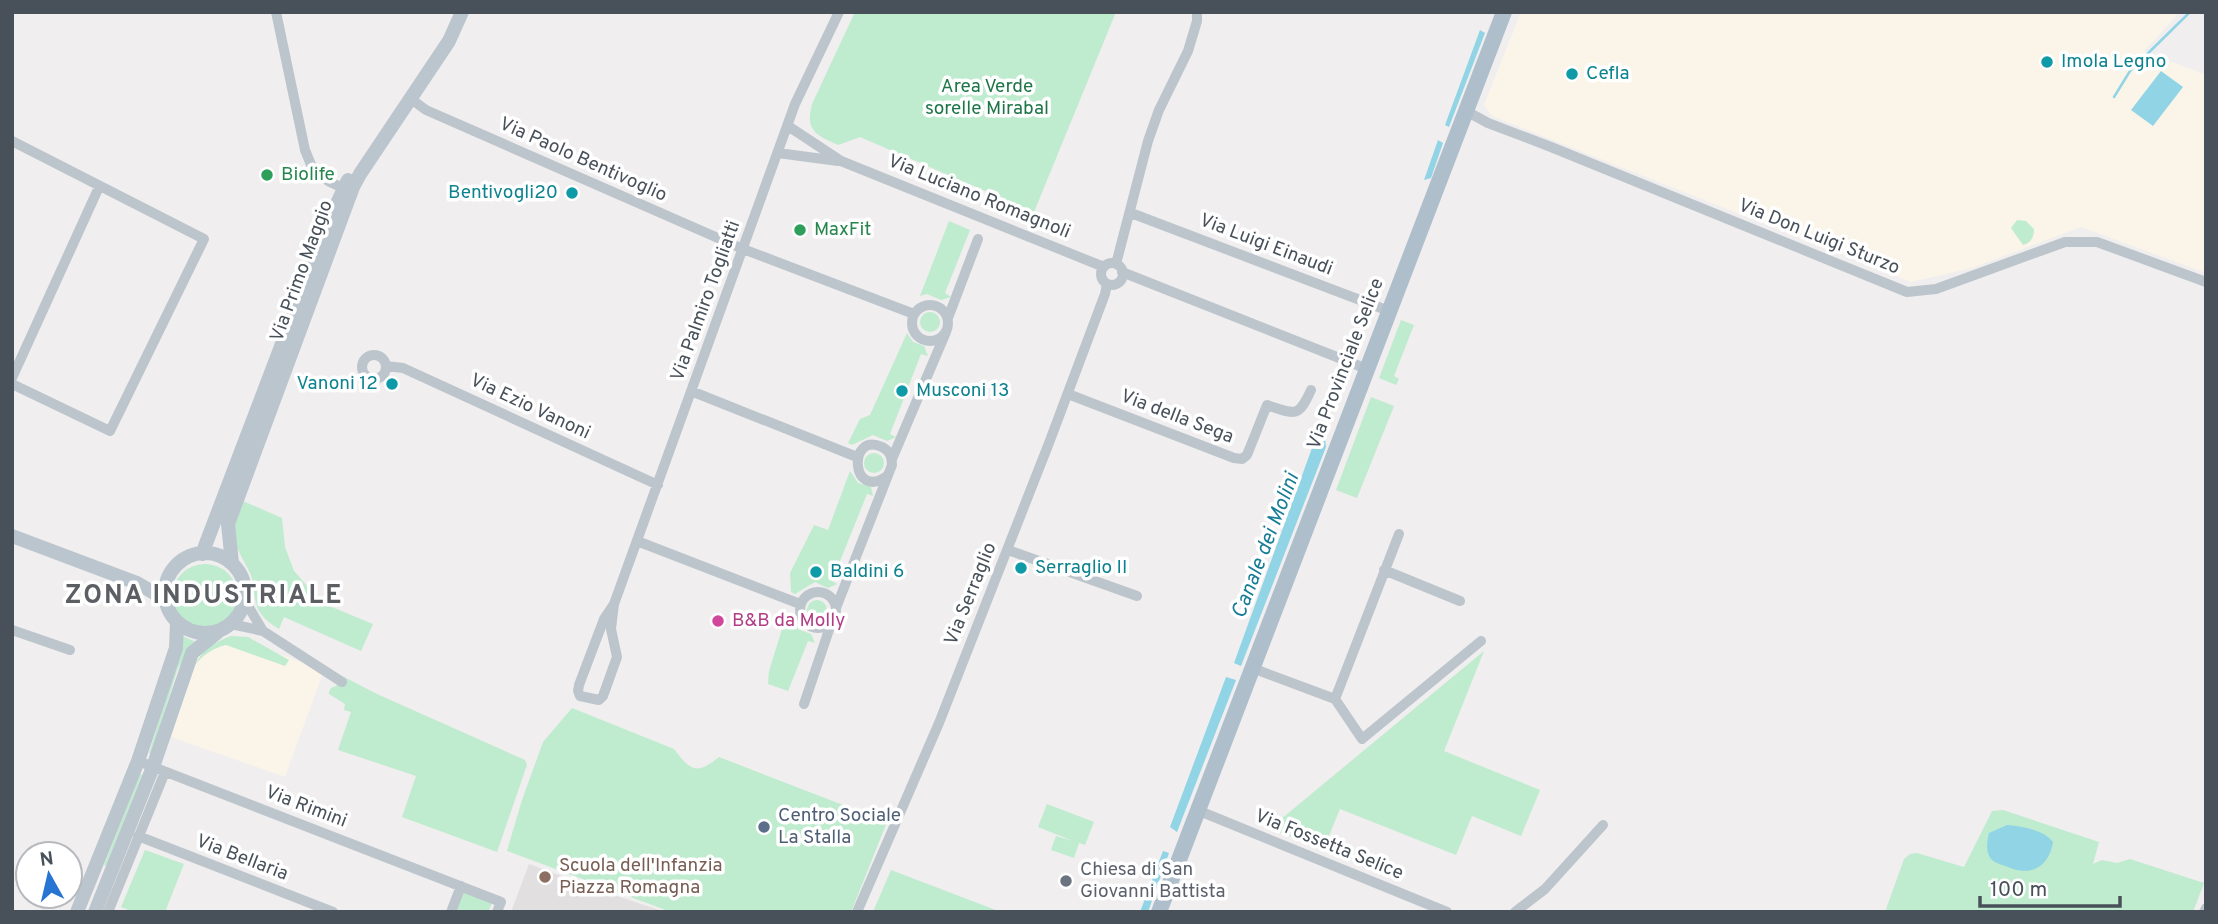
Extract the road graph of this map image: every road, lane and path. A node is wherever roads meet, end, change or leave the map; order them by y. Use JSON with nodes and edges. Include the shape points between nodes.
{"nodes":[{"id":1,"x":276,"y":12,"type":"edge"},
{"id":2,"x":452,"y":12,"type":"edge"},
{"id":3,"x":462,"y":12,"type":"edge"},
{"id":4,"x":823,"y":12,"type":"edge"},
{"id":5,"x":1197,"y":12,"type":"edge"},
{"id":6,"x":1504,"y":12,"type":"edge"},
{"id":7,"x":838,"y":15,"type":"edge"},
{"id":8,"x":411,"y":99,"type":"junction"},
{"id":9,"x":1466,"y":111,"type":"junction"},
{"id":10,"x":788,"y":126,"type":"junction"},
{"id":11,"x":12,"y":141,"type":"edge"},
{"id":12,"x":778,"y":153,"type":"junction"},
{"id":13,"x":841,"y":161,"type":"junction"},
{"id":14,"x":99,"y":187,"type":"junction"},
{"id":15,"x":343,"y":188,"type":"junction"},
{"id":16,"x":1131,"y":213,"type":"junction"},
{"id":17,"x":978,"y":239,"type":"dead end"},
{"id":18,"x":743,"y":249,"type":"junction"},
{"id":19,"x":1104,"y":267,"type":"junction"},
{"id":20,"x":1119,"y":268,"type":"junction"},
{"id":21,"x":2206,"y":282,"type":"edge"},
{"id":22,"x":1107,"y":284,"type":"junction"},
{"id":23,"x":1390,"y":311,"type":"junction"},
{"id":24,"x":914,"y":314,"type":"junction"},
{"id":25,"x":948,"y":318,"type":"junction"},
{"id":26,"x":946,"y":332,"type":"junction"},
{"id":27,"x":386,"y":366,"type":"dead end"},
{"id":28,"x":1367,"y":369,"type":"junction"},
{"id":29,"x":12,"y":378,"type":"edge"},
{"id":30,"x":12,"y":384,"type":"edge"},
{"id":31,"x":1311,"y":390,"type":"dead end"},
{"id":32,"x":691,"y":391,"type":"junction"},
{"id":33,"x":1068,"y":394,"type":"junction"},
{"id":34,"x":858,"y":457,"type":"junction"},
{"id":35,"x":892,"y":459,"type":"junction"},
{"id":36,"x":887,"y":476,"type":"junction"},
{"id":37,"x":658,"y":485,"type":"junction"},
{"id":38,"x":1399,"y":534,"type":"dead end"},
{"id":39,"x":12,"y":536,"type":"edge"},
{"id":40,"x":637,"y":541,"type":"junction"},
{"id":41,"x":1008,"y":550,"type":"junction"},
{"id":42,"x":202,"y":554,"type":"junction"},
{"id":43,"x":232,"y":563,"type":"junction"},
{"id":44,"x":1384,"y":570,"type":"junction"},
{"id":45,"x":168,"y":578,"type":"junction"},
{"id":46,"x":137,"y":583,"type":"junction"},
{"id":47,"x":1137,"y":596,"type":"dead end"},
{"id":48,"x":166,"y":600,"type":"junction"},
{"id":49,"x":245,"y":601,"type":"junction"},
{"id":50,"x":1460,"y":601,"type":"dead end"},
{"id":51,"x":614,"y":604,"type":"junction"},
{"id":52,"x":800,"y":604,"type":"junction"},
{"id":53,"x":836,"y":607,"type":"junction"},
{"id":54,"x":832,"y":621,"type":"junction"},
{"id":55,"x":177,"y":622,"type":"junction"},
{"id":56,"x":225,"y":627,"type":"junction"},
{"id":57,"x":12,"y":630,"type":"edge"},
{"id":58,"x":263,"y":631,"type":"junction"},
{"id":59,"x":1481,"y":641,"type":"dead end"},
{"id":60,"x":70,"y":650,"type":"dead end"},
{"id":61,"x":1252,"y":668,"type":"junction"},
{"id":62,"x":342,"y":682,"type":"dead end"},
{"id":63,"x":1335,"y":699,"type":"junction"},
{"id":64,"x":804,"y":704,"type":"dead end"},
{"id":65,"x":138,"y":761,"type":"junction"},
{"id":66,"x":159,"y":770,"type":"junction"},
{"id":67,"x":1197,"y":810,"type":"junction"},
{"id":68,"x":1603,"y":825,"type":"dead end"},
{"id":69,"x":138,"y":836,"type":"junction"},
{"id":70,"x":461,"y":886,"type":"junction"},
{"id":71,"x":103,"y":911,"type":"edge"},
{"id":72,"x":77,"y":912,"type":"edge"},
{"id":73,"x":332,"y":912,"type":"edge"},
{"id":74,"x":452,"y":912,"type":"edge"},
{"id":75,"x":497,"y":912,"type":"edge"},
{"id":76,"x":857,"y":912,"type":"edge"},
{"id":77,"x":1159,"y":912,"type":"edge"},
{"id":78,"x":1447,"y":912,"type":"edge"},
{"id":79,"x":1515,"y":912,"type":"edge"}],
"edges":[{"from":1,"to":15,"type":"street","via":[[305,150],[314,172]]},
{"from":2,"to":15,"type":"street","name":"Via Primo Maggio"},
{"from":3,"to":8,"type":"street","name":"Via Primo Maggio"},
{"from":4,"to":7,"type":"street"},
{"from":5,"to":16,"type":"street","via":[[1188,51],[1148,141]]},
{"from":6,"to":9,"type":"main road","name":"Via Provinciale Selice"},
{"from":7,"to":10,"type":"street","name":"Via Palmiro Togliatti"},
{"from":8,"to":18,"type":"street","name":"Via Paolo Bentivoglio","via":[[426,110]]},
{"from":8,"to":43,"type":"street","name":"Via Primo Maggio","via":[[353,187],[228,524]]},
{"from":9,"to":21,"type":"street","name":"Via Don Luigi Sturzo","via":[[1908,292],[1936,289],[2065,242],[2082,240]]},
{"from":9,"to":23,"type":"main road","name":"Via Provinciale Selice"},
{"from":10,"to":12,"type":"street","name":"Via Palmiro Togliatti"},
{"from":10,"to":13,"type":"street","name":"Via Luciano Romagnoli"},
{"from":11,"to":14,"type":"street"},
{"from":12,"to":13,"type":"street","name":"Via Luciano Romagnoli"},
{"from":12,"to":18,"type":"street","name":"Via Palmiro Togliatti"},
{"from":13,"to":19,"type":"street","name":"Via Luciano Romagnoli"},
{"from":14,"to":29,"type":"street"},
{"from":14,"to":30,"type":"street","via":[[204,239],[110,431]]},
{"from":15,"to":42,"type":"street","name":"Via Primo Maggio"},
{"from":16,"to":20,"type":"street"},
{"from":16,"to":23,"type":"street","name":"Via Luigi Einaudi"},
{"from":17,"to":25,"type":"street"},
{"from":18,"to":24,"type":"street","name":"Via Paolo Bentivoglio"},
{"from":18,"to":32,"type":"street","name":"Via Palmiro Togliatti"},
{"from":19,"to":20,"type":"street","via":[[1111,263]]},
{"from":19,"to":22,"type":"street","name":"Via Serraglio","via":[[1101,276]]},
{"from":20,"to":22,"type":"street","via":[[1120,282]]},
{"from":20,"to":28,"type":"street"},
{"from":22,"to":33,"type":"street","name":"Via Serraglio"},
{"from":23,"to":28,"type":"main road","name":"Via Provinciale Selice"},
{"from":24,"to":25,"type":"street","via":[[930,305],[941,308]]},
{"from":24,"to":26,"type":"street","via":[[912,326],[918,337],[930,341]]},
{"from":25,"to":26,"type":"street"},
{"from":26,"to":35,"type":"street"},
{"from":27,"to":37,"type":"street","name":"Via Ezio Vanoni","via":[[403,368]]},
{"from":28,"to":61,"type":"main road","name":"Via Provinciale Selice"},
{"from":31,"to":33,"type":"street","name":"Via della Sega","via":[[1299,410],[1267,405],[1242,459]]},
{"from":32,"to":34,"type":"street"},
{"from":32,"to":37,"type":"street","name":"Via Palmiro Togliatti"},
{"from":33,"to":41,"type":"street","name":"Via Serraglio"},
{"from":34,"to":35,"type":"street","via":[[865,448],[876,445]]},
{"from":34,"to":36,"type":"street","via":[[858,469],[865,478],[876,481]]},
{"from":35,"to":36,"type":"street"},
{"from":36,"to":53,"type":"street"},
{"from":37,"to":40,"type":"street","name":"Via Palmiro Togliatti"},
{"from":38,"to":44,"type":"street"},
{"from":39,"to":46,"type":"street"},
{"from":40,"to":51,"type":"street","name":"Via Palmiro Togliatti"},
{"from":40,"to":52,"type":"street"},
{"from":41,"to":47,"type":"street"},
{"from":41,"to":76,"type":"street","name":"Via Serraglio"},
{"from":42,"to":43,"type":"street"},
{"from":42,"to":45,"type":"street","via":[[182,561]]},
{"from":43,"to":49,"type":"street","name":"Via Primo Maggio","via":[[245,587]]},
{"from":44,"to":50,"type":"street"},
{"from":44,"to":63,"type":"street"},
{"from":45,"to":46,"type":"street"},
{"from":45,"to":48,"type":"street"},
{"from":46,"to":48,"type":"street"},
{"from":48,"to":55,"type":"street"},
{"from":49,"to":56,"type":"street"},
{"from":49,"to":58,"type":"street"},
{"from":51,"to":51,"type":"street","name":"Via Palmiro Togliatti","via":[[579,685],[580,696],[592,700],[603,696],[617,657],[611,629]]},
{"from":52,"to":53,"type":"street","via":[[808,594],[820,592],[831,597]]},
{"from":52,"to":54,"type":"street","via":[[802,620],[811,627],[822,628]]},
{"from":53,"to":54,"type":"street"},
{"from":54,"to":64,"type":"street"},
{"from":55,"to":56,"type":"street","via":[[197,632]]},
{"from":55,"to":65,"type":"street","via":[[176,648]]},
{"from":56,"to":58,"type":"street"},
{"from":56,"to":66,"type":"street","via":[[192,653]]},
{"from":57,"to":60,"type":"street"},
{"from":58,"to":62,"type":"street"},
{"from":59,"to":63,"type":"street","via":[[1362,738]]},
{"from":61,"to":63,"type":"street"},
{"from":61,"to":67,"type":"main road","name":"Via Provinciale Selice"},
{"from":65,"to":66,"type":"street","name":"Via Rimini"},
{"from":65,"to":72,"type":"street"},
{"from":66,"to":69,"type":"street"},
{"from":66,"to":70,"type":"street","name":"Via Rimini"},
{"from":66,"to":71,"type":"street"},
{"from":67,"to":77,"type":"main road","name":"Via Provinciale Selice"},
{"from":67,"to":78,"type":"street","name":"Via Fossetta Selice"},
{"from":68,"to":79,"type":"street","via":[[1545,889]]},
{"from":69,"to":71,"type":"street"},
{"from":69,"to":73,"type":"street","name":"Via Bellaria"},
{"from":70,"to":74,"type":"street"},
{"from":70,"to":75,"type":"street","name":"Via Rimini","via":[[501,901]]}]}
